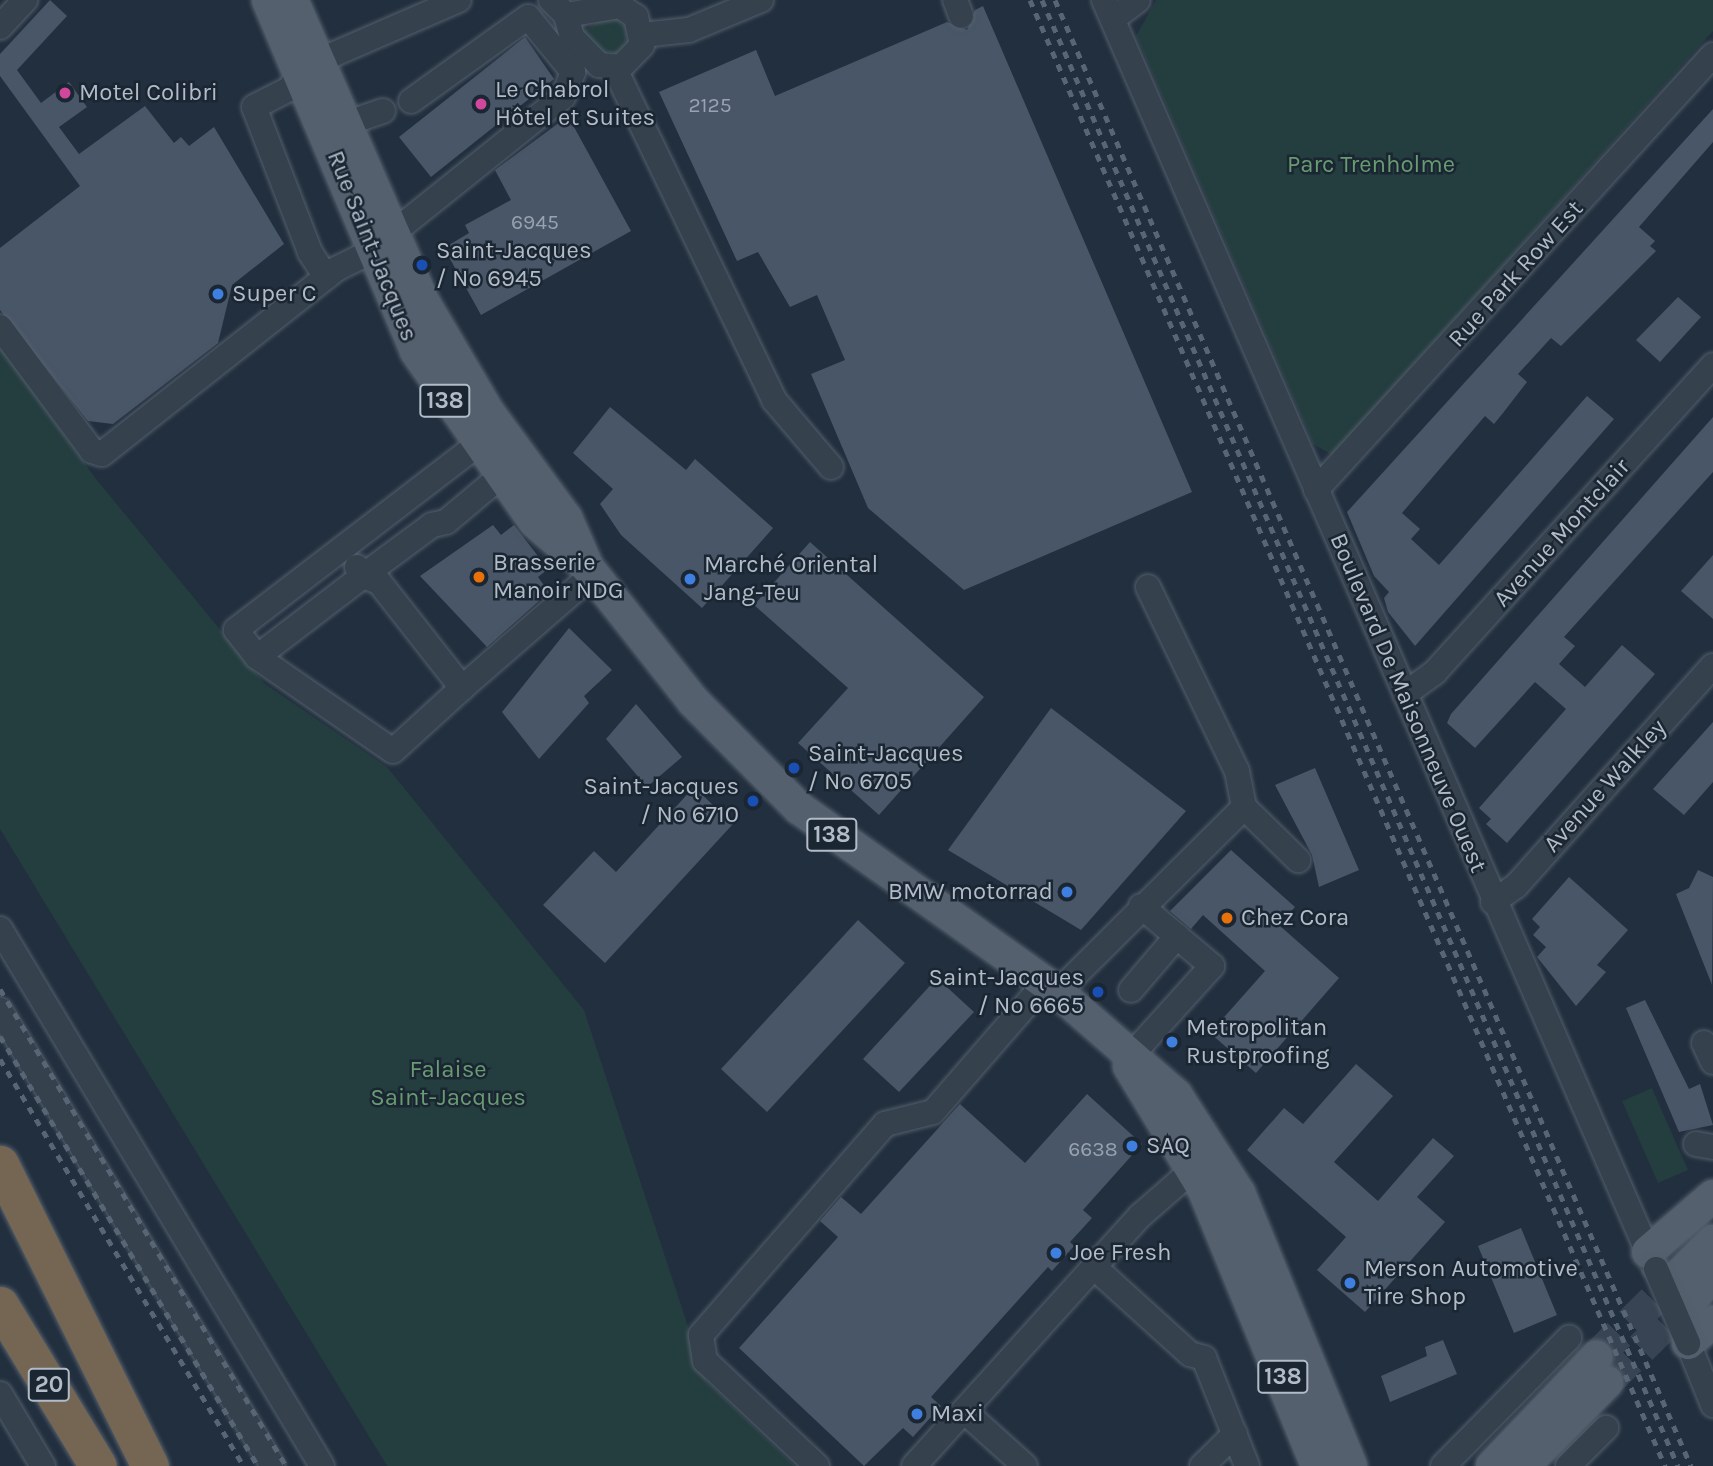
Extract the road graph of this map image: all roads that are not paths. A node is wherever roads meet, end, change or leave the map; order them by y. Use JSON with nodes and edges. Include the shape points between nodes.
{"nodes":[{"id":1,"x":25,"y":0,"type":"edge"},
{"id":2,"x":268,"y":0,"type":"edge"},
{"id":3,"x":292,"y":0,"type":"edge"},
{"id":4,"x":459,"y":0,"type":"edge"},
{"id":5,"x":761,"y":0,"type":"edge"},
{"id":6,"x":1138,"y":0,"type":"edge"},
{"id":7,"x":558,"y":8,"type":"edge"},
{"id":8,"x":1108,"y":10,"type":"edge"},
{"id":9,"x":0,"y":27,"type":"edge"},
{"id":10,"x":643,"y":35,"type":"junction"},
{"id":11,"x":1713,"y":55,"type":"edge"},
{"id":12,"x":310,"y":64,"type":"junction"},
{"id":13,"x":614,"y":67,"type":"junction"},
{"id":14,"x":411,"y":101,"type":"dead end"},
{"id":15,"x":383,"y":111,"type":"dead end"},
{"id":16,"x":348,"y":123,"type":"junction"},
{"id":17,"x":386,"y":241,"type":"junction"},
{"id":18,"x":326,"y":277,"type":"junction"},
{"id":19,"x":0,"y":327,"type":"edge"},
{"id":20,"x":1713,"y":365,"type":"edge"},
{"id":21,"x":477,"y":445,"type":"junction"},
{"id":22,"x":510,"y":467,"type":"junction"},
{"id":23,"x":831,"y":467,"type":"dead end"},
{"id":24,"x":1316,"y":490,"type":"junction"},
{"id":25,"x":343,"y":548,"type":"junction"},
{"id":26,"x":590,"y":571,"type":"junction"},
{"id":27,"x":363,"y":576,"type":"junction"},
{"id":28,"x":1148,"y":587,"type":"dead end"},
{"id":29,"x":257,"y":657,"type":"junction"},
{"id":30,"x":1713,"y":666,"type":"edge"},
{"id":31,"x":462,"y":688,"type":"junction"},
{"id":32,"x":1405,"y":694,"type":"junction"},
{"id":33,"x":1244,"y":807,"type":"junction"},
{"id":34,"x":1298,"y":860,"type":"dead end"},
{"id":35,"x":1493,"y":902,"type":"junction"},
{"id":36,"x":1141,"y":906,"type":"junction"},
{"id":37,"x":0,"y":929,"type":"edge"},
{"id":38,"x":1177,"y":936,"type":"junction"},
{"id":39,"x":1052,"y":987,"type":"junction"},
{"id":40,"x":1131,"y":990,"type":"dead end"},
{"id":41,"x":0,"y":1010,"type":"edge"},
{"id":42,"x":1125,"y":1055,"type":"junction"},
{"id":43,"x":1203,"y":1160,"type":"junction"},
{"id":44,"x":0,"y":1164,"type":"edge"},
{"id":45,"x":1713,"y":1196,"type":"edge"},
{"id":46,"x":1713,"y":1241,"type":"edge"},
{"id":47,"x":1094,"y":1267,"type":"junction"},
{"id":48,"x":1666,"y":1276,"type":"junction"},
{"id":49,"x":1713,"y":1278,"type":"edge"},
{"id":50,"x":0,"y":1305,"type":"edge"},
{"id":51,"x":1713,"y":1322,"type":"edge"},
{"id":52,"x":1569,"y":1338,"type":"dead end"},
{"id":53,"x":1688,"y":1343,"type":"junction"},
{"id":54,"x":0,"y":1394,"type":"edge"},
{"id":55,"x":1713,"y":1405,"type":"edge"},
{"id":56,"x":964,"y":1411,"type":"junction"},
{"id":57,"x":1606,"y":1428,"type":"dead end"},
{"id":58,"x":1235,"y":1434,"type":"junction"},
{"id":59,"x":43,"y":1466,"type":"edge"},
{"id":60,"x":98,"y":1466,"type":"edge"},
{"id":61,"x":150,"y":1466,"type":"edge"},
{"id":62,"x":273,"y":1466,"type":"edge"},
{"id":63,"x":322,"y":1466,"type":"edge"},
{"id":64,"x":817,"y":1466,"type":"edge"},
{"id":65,"x":914,"y":1466,"type":"edge"},
{"id":66,"x":1025,"y":1466,"type":"edge"},
{"id":67,"x":1202,"y":1466,"type":"edge"},
{"id":68,"x":1247,"y":1466,"type":"edge"},
{"id":69,"x":1317,"y":1466,"type":"edge"},
{"id":70,"x":1351,"y":1466,"type":"edge"},
{"id":71,"x":1443,"y":1466,"type":"edge"},
{"id":72,"x":1492,"y":1466,"type":"edge"},
{"id":73,"x":1524,"y":1466,"type":"edge"},
{"id":74,"x":1567,"y":1466,"type":"edge"}],
"edges":[{"from":1,"to":9,"type":"street"},
{"from":2,"to":12,"type":"main road","name":"Rue Saint-Jacques","number":"138"},
{"from":3,"to":12,"type":"main road","name":"Rue Saint-Jacques","number":"138"},
{"from":4,"to":12,"type":"street"},
{"from":5,"to":10,"type":"street","via":[[689,30]]},
{"from":6,"to":8,"type":"street"},
{"from":7,"to":10,"type":"street","via":[[620,6],[636,17]]},
{"from":7,"to":13,"type":"street","via":[[590,60]]},
{"from":8,"to":24,"type":"street","name":"Boulevard De Maisonneuve Ouest"},
{"from":10,"to":13,"type":"street","via":[[638,54]]},
{"from":11,"to":24,"type":"street","name":"Rue Park Row Est"},
{"from":12,"to":16,"type":"main road","name":"Rue Saint-Jacques","number":"138"},
{"from":12,"to":17,"type":"main road","name":"Rue Saint-Jacques","number":"138"},
{"from":12,"to":18,"type":"street","via":[[291,88],[254,107],[310,252]]},
{"from":13,"to":23,"type":"street","via":[[774,400]]},
{"from":14,"to":17,"type":"street","via":[[528,17],[573,72],[563,97]]},
{"from":15,"to":16,"type":"street"},
{"from":16,"to":17,"type":"main road","name":"Rue Saint-Jacques","number":"138"},
{"from":17,"to":18,"type":"street"},
{"from":17,"to":21,"type":"main road","name":"Rue Saint-Jacques","number":"138","via":[[416,351]]},
{"from":17,"to":22,"type":"main road","name":"Rue Saint-Jacques","number":"138","via":[[457,363]]},
{"from":18,"to":19,"type":"street","via":[[102,454],[92,452]]},
{"from":20,"to":32,"type":"street","name":"Avenue Montclair","via":[[1435,672]]},
{"from":21,"to":22,"type":"main road","name":"Rue Saint-Jacques","number":"138"},
{"from":21,"to":25,"type":"street"},
{"from":22,"to":26,"type":"main road","name":"Rue Saint-Jacques","number":"138","via":[[546,535]]},
{"from":22,"to":27,"type":"street","via":[[446,522],[432,525]]},
{"from":24,"to":32,"type":"street","name":"Boulevard De Maisonneuve Ouest"},
{"from":25,"to":27,"type":"street"},
{"from":25,"to":29,"type":"street","via":[[236,630]]},
{"from":26,"to":31,"type":"street"},
{"from":26,"to":39,"type":"main road","name":"Rue Saint-Jacques","number":"138","via":[[707,716],[799,807],[878,870]]},
{"from":27,"to":29,"type":"street"},
{"from":27,"to":31,"type":"street","via":[[379,582]]},
{"from":28,"to":33,"type":"street","via":[[1237,771]]},
{"from":29,"to":31,"type":"street","via":[[393,751]]},
{"from":30,"to":35,"type":"street","name":"Avenue Walkley","via":[[1516,886]]},
{"from":32,"to":35,"type":"street","name":"Boulevard De Maisonneuve Ouest"},
{"from":33,"to":34,"type":"street"},
{"from":33,"to":36,"type":"street"},
{"from":35,"to":48,"type":"street","name":"Boulevard De Maisonneuve Ouest"},
{"from":36,"to":38,"type":"street"},
{"from":36,"to":39,"type":"street"},
{"from":37,"to":63,"type":"street"},
{"from":38,"to":40,"type":"street"},
{"from":38,"to":42,"type":"street","via":[[1212,966]]},
{"from":39,"to":42,"type":"main road","name":"Rue Saint-Jacques","number":"138"},
{"from":39,"to":64,"type":"street","via":[[933,1112],[885,1124],[701,1335],[705,1361]]},
{"from":41,"to":62,"type":"street"},
{"from":42,"to":43,"type":"main road","name":"Rue Saint-Jacques","number":"138"},
{"from":43,"to":47,"type":"street"},
{"from":43,"to":69,"type":"main road","name":"Rue Saint-Jacques","number":"138","via":[[1237,1264]]},
{"from":43,"to":70,"type":"main road","name":"Rue Saint-Jacques","number":"138","via":[[1250,1217]]},
{"from":44,"to":61,"type":"highway"},
{"from":45,"to":48,"type":"main road"},
{"from":46,"to":48,"type":"main road"},
{"from":47,"to":56,"type":"street"},
{"from":47,"to":58,"type":"street","via":[[1190,1354],[1204,1358]]},
{"from":48,"to":49,"type":"main road"},
{"from":48,"to":53,"type":"street","name":"Boulevard De Maisonneuve Ouest","bridge":true},
{"from":50,"to":60,"type":"highway","number":"20"},
{"from":51,"to":53,"type":"main road"},
{"from":52,"to":71,"type":"street"},
{"from":53,"to":55,"type":"street","name":"Boulevard De Maisonneuve Ouest"},
{"from":54,"to":59,"type":"street"},
{"from":56,"to":65,"type":"street"},
{"from":56,"to":66,"type":"street"},
{"from":57,"to":74,"type":"street"},
{"from":58,"to":67,"type":"street"},
{"from":58,"to":68,"type":"street"},
{"from":72,"to":73,"type":"main road","via":[[1602,1369]]}]}
